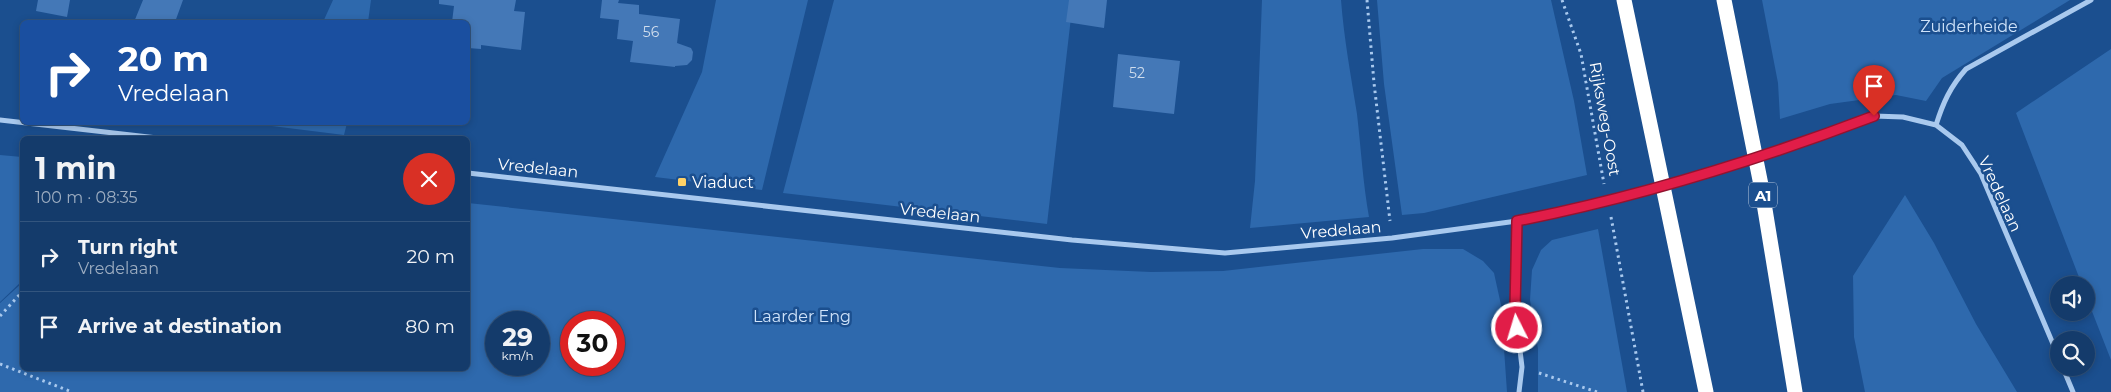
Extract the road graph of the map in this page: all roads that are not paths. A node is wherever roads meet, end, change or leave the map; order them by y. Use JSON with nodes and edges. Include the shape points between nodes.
{"nodes":[{"id":1,"x":1624,"y":0,"type":"edge"},
{"id":2,"x":1724,"y":0,"type":"edge"},
{"id":3,"x":2091,"y":0,"type":"edge"},
{"id":4,"x":0,"y":120,"type":"edge"},
{"id":5,"x":20,"y":122,"type":"edge"},
{"id":6,"x":44,"y":125,"type":"edge"},
{"id":7,"x":1936,"y":125,"type":"junction"},
{"id":8,"x":140,"y":136,"type":"edge"},
{"id":9,"x":470,"y":173,"type":"edge"},
{"id":10,"x":1517,"y":221,"type":"junction"},
{"id":11,"x":2050,"y":337,"type":"edge"},
{"id":12,"x":2066,"y":376,"type":"edge"},
{"id":13,"x":1519,"y":392,"type":"edge"},
{"id":14,"x":1706,"y":392,"type":"edge"},
{"id":15,"x":1795,"y":392,"type":"edge"},
{"id":16,"x":2073,"y":392,"type":"edge"}],
"edges":[{"from":1,"to":14,"type":"highway"},
{"from":2,"to":15,"type":"highway","number":"A1","via":[[1761,185]]},
{"from":3,"to":7,"type":"street","via":[[1966,70],[1952,85]]},
{"from":4,"to":5,"type":"street"},
{"from":6,"to":8,"type":"street"},
{"from":7,"to":10,"type":"street","name":"Vredelaan","bridge":true,"via":[[1903,117],[1874,116],[1714,171],[1580,209]]},
{"from":7,"to":11,"type":"street","name":"Vredelaan","via":[[1962,145],[1981,174]]},
{"from":9,"to":10,"type":"street","name":"Vredelaan","via":[[1062,239],[1225,253],[1392,238]]},
{"from":10,"to":13,"type":"street","via":[[1515,309],[1522,367]]},
{"from":12,"to":16,"type":"street"}]}
